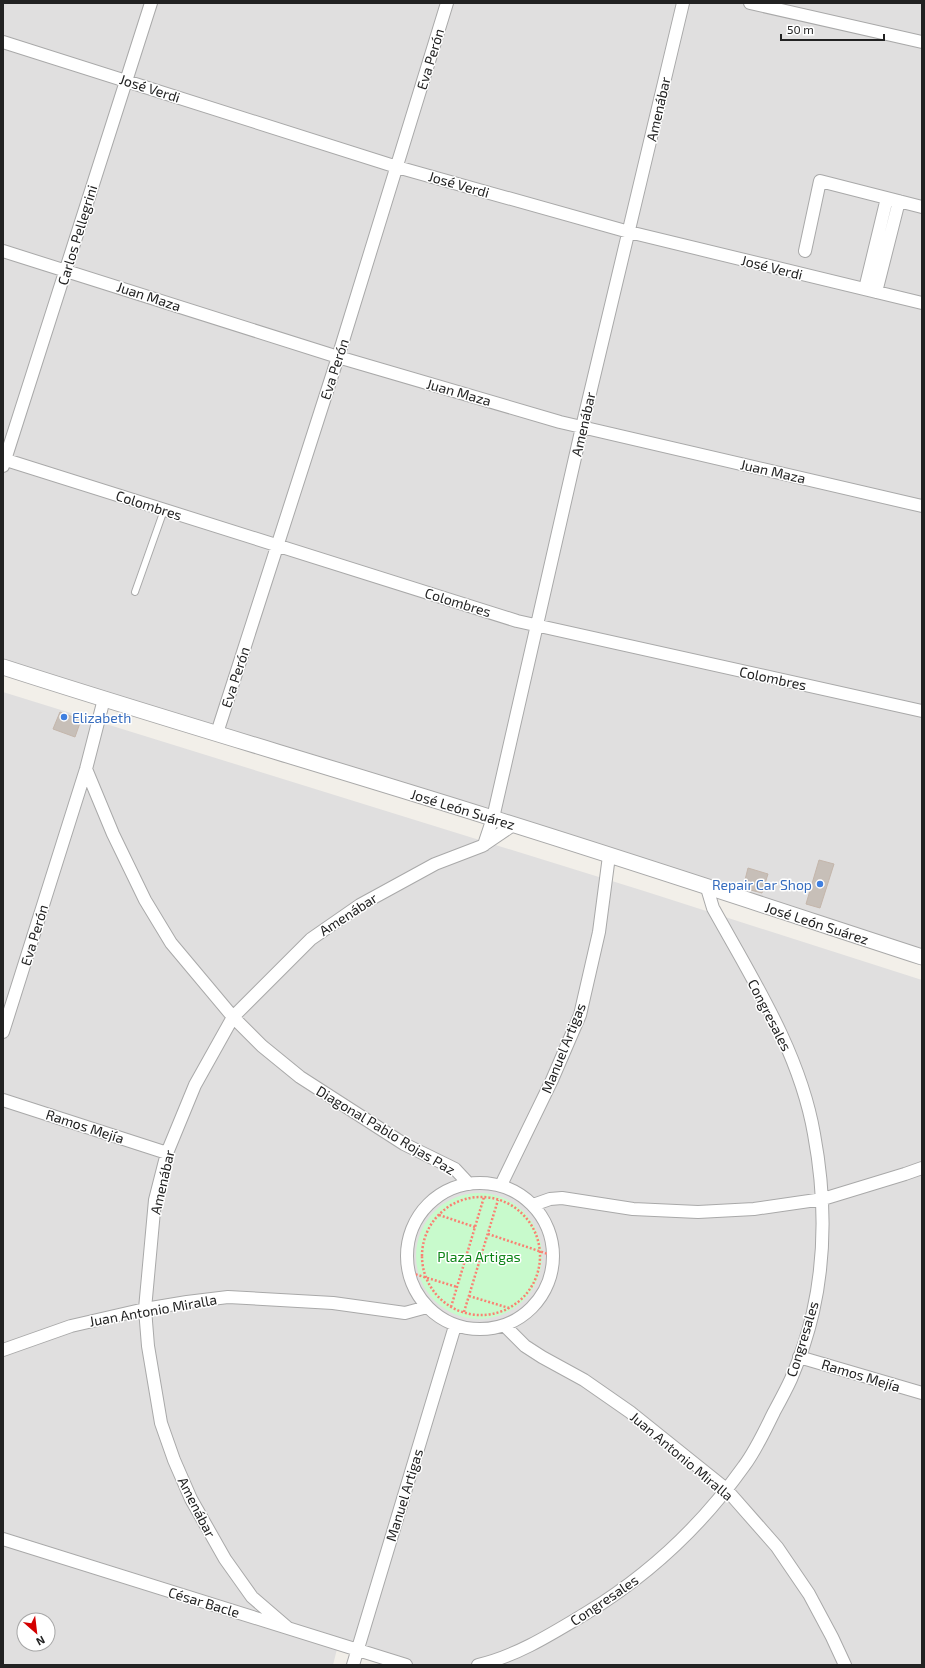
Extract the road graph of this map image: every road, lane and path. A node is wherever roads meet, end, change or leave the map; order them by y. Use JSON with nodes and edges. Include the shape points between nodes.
{"nodes":[{"id":1,"x":151,"y":3,"type":"edge"},
{"id":2,"x":447,"y":3,"type":"edge"},
{"id":3,"x":683,"y":3,"type":"edge"},
{"id":4,"x":750,"y":3,"type":"edge"},
{"id":5,"x":3,"y":42,"type":"edge"},
{"id":6,"x":922,"y":42,"type":"edge"},
{"id":7,"x":126,"y":80,"type":"junction"},
{"id":8,"x":397,"y":167,"type":"junction"},
{"id":9,"x":887,"y":198,"type":"junction"},
{"id":10,"x":899,"y":201,"type":"junction"},
{"id":11,"x":922,"y":207,"type":"edge"},
{"id":12,"x":629,"y":232,"type":"junction"},
{"id":13,"x":3,"y":251,"type":"edge"},
{"id":14,"x":805,"y":251,"type":"dead end"},
{"id":15,"x":67,"y":270,"type":"junction"},
{"id":16,"x":871,"y":290,"type":"junction"},
{"id":17,"x":922,"y":303,"type":"edge"},
{"id":18,"x":338,"y":357,"type":"junction"},
{"id":19,"x":582,"y":427,"type":"junction"},
{"id":20,"x":4,"y":461,"type":"edge"},
{"id":21,"x":922,"y":506,"type":"edge"},
{"id":22,"x":164,"y":510,"type":"junction"},
{"id":23,"x":277,"y":546,"type":"junction"},
{"id":24,"x":135,"y":592,"type":"dead end"},
{"id":25,"x":537,"y":626,"type":"junction"},
{"id":26,"x":3,"y":667,"type":"edge"},
{"id":27,"x":104,"y":699,"type":"junction"},
{"id":28,"x":922,"y":711,"type":"edge"},
{"id":29,"x":217,"y":733,"type":"junction"},
{"id":30,"x":86,"y":769,"type":"junction"},
{"id":31,"x":492,"y":818,"type":"junction"},
{"id":32,"x":513,"y":824,"type":"junction"},
{"id":33,"x":484,"y":845,"type":"junction"},
{"id":34,"x":609,"y":856,"type":"junction"},
{"id":35,"x":707,"y":888,"type":"junction"},
{"id":36,"x":922,"y":957,"type":"edge"},
{"id":37,"x":233,"y":1017,"type":"junction"},
{"id":38,"x":3,"y":1032,"type":"edge"},
{"id":39,"x":3,"y":1100,"type":"edge"},
{"id":40,"x":167,"y":1153,"type":"junction"},
{"id":41,"x":922,"y":1168,"type":"edge"},
{"id":42,"x":469,"y":1184,"type":"junction"},
{"id":43,"x":501,"y":1185,"type":"junction"},
{"id":44,"x":484,"y":1197,"type":"junction"},
{"id":45,"x":823,"y":1199,"type":"junction"},
{"id":46,"x":498,"y":1200,"type":"junction"},
{"id":47,"x":533,"y":1204,"type":"junction"},
{"id":48,"x":439,"y":1215,"type":"junction"},
{"id":49,"x":475,"y":1227,"type":"junction"},
{"id":50,"x":488,"y":1234,"type":"junction"},
{"id":51,"x":539,"y":1250,"type":"junction"},
{"id":52,"x":554,"y":1256,"type":"junction"},
{"id":53,"x":408,"y":1272,"type":"junction"},
{"id":54,"x":425,"y":1276,"type":"junction"},
{"id":55,"x":457,"y":1287,"type":"junction"},
{"id":56,"x":469,"y":1296,"type":"junction"},
{"id":57,"x":427,"y":1307,"type":"junction"},
{"id":58,"x":451,"y":1307,"type":"junction"},
{"id":59,"x":509,"y":1308,"type":"junction"},
{"id":60,"x":145,"y":1309,"type":"junction"},
{"id":61,"x":464,"y":1312,"type":"junction"},
{"id":62,"x":455,"y":1326,"type":"junction"},
{"id":63,"x":505,"y":1326,"type":"junction"},
{"id":64,"x":3,"y":1350,"type":"edge"},
{"id":65,"x":799,"y":1357,"type":"junction"},
{"id":66,"x":922,"y":1393,"type":"edge"},
{"id":67,"x":726,"y":1489,"type":"junction"},
{"id":68,"x":3,"y":1539,"type":"edge"},
{"id":69,"x":288,"y":1628,"type":"junction"},
{"id":70,"x":358,"y":1650,"type":"junction"},
{"id":71,"x":353,"y":1665,"type":"edge"},
{"id":72,"x":406,"y":1665,"type":"edge"},
{"id":73,"x":478,"y":1665,"type":"edge"},
{"id":74,"x":845,"y":1665,"type":"edge"}],
"edges":[{"from":1,"to":7,"type":"street","name":"Carlos Pellegrini"},
{"from":2,"to":8,"type":"street","name":"Eva Perón"},
{"from":3,"to":12,"type":"street","name":"Amenábar"},
{"from":4,"to":6,"type":"street"},
{"from":5,"to":7,"type":"street","name":"José Verdi"},
{"from":7,"to":8,"type":"street","name":"José Verdi"},
{"from":7,"to":15,"type":"street","name":"Carlos Pellegrini"},
{"from":8,"to":12,"type":"street","name":"José Verdi"},
{"from":8,"to":18,"type":"street","name":"Eva Perón"},
{"from":9,"to":10,"type":"street"},
{"from":9,"to":14,"type":"street","via":[[820,181]]},
{"from":9,"to":16,"type":"street"},
{"from":10,"to":11,"type":"street"},
{"from":10,"to":16,"type":"street"},
{"from":12,"to":16,"type":"street","name":"José Verdi"},
{"from":12,"to":19,"type":"street","name":"Amenábar"},
{"from":13,"to":15,"type":"street","name":"Juan Maza"},
{"from":15,"to":18,"type":"street","name":"Juan Maza"},
{"from":15,"to":20,"type":"street","name":"Carlos Pellegrini"},
{"from":16,"to":17,"type":"street","name":"José Verdi"},
{"from":18,"to":19,"type":"street","name":"Juan Maza"},
{"from":18,"to":23,"type":"street","name":"Eva Perón"},
{"from":19,"to":21,"type":"street","name":"Juan Maza"},
{"from":19,"to":25,"type":"street","name":"Amenábar"},
{"from":20,"to":22,"type":"street","name":"Colombres"},
{"from":22,"to":23,"type":"street","name":"Colombres"},
{"from":22,"to":24,"type":"lane"},
{"from":23,"to":25,"type":"street","name":"Colombres"},
{"from":23,"to":29,"type":"street","name":"Eva Perón"},
{"from":25,"to":28,"type":"street","name":"Colombres"},
{"from":25,"to":31,"type":"street","name":"Amenábar"},
{"from":26,"to":27,"type":"street","name":"José León Suárez"},
{"from":27,"to":29,"type":"street","name":"José León Suárez"},
{"from":27,"to":30,"type":"street","name":"Eva Perón"},
{"from":29,"to":31,"type":"street","name":"José León Suárez"},
{"from":30,"to":37,"type":"street","name":"Diagonal Pablo Rojas Paz","via":[[113,834],[145,900],[171,943]]},
{"from":30,"to":38,"type":"street","name":"Eva Perón"},
{"from":31,"to":32,"type":"street","name":"José León Suárez"},
{"from":31,"to":33,"type":"street","name":"Amenábar"},
{"from":32,"to":33,"type":"street","name":"Amenábar"},
{"from":32,"to":34,"type":"street","name":"José León Suárez"},
{"from":33,"to":37,"type":"street","name":"Amenábar","via":[[435,864],[360,905],[311,939]]},
{"from":34,"to":35,"type":"street","name":"José León Suárez"},
{"from":34,"to":43,"type":"street","name":"Manuel Artigas","via":[[599,932],[580,1014],[552,1080]]},
{"from":35,"to":36,"type":"street","name":"José León Suárez"},
{"from":35,"to":45,"type":"street","name":"Congresales","via":[[713,908],[793,1061],[807,1100]]},
{"from":37,"to":40,"type":"street","name":"Amenábar","via":[[195,1085]]},
{"from":37,"to":42,"type":"street","name":"Diagonal Pablo Rojas Paz","via":[[262,1046],[300,1077],[404,1144],[455,1169]]},
{"from":39,"to":40,"type":"street","name":"Ramos Mejía"},
{"from":40,"to":60,"type":"street","name":"Amenábar","via":[[155,1200]]},
{"from":41,"to":45,"type":"street"},
{"from":42,"to":43,"type":"street"},
{"from":42,"to":53,"type":"street","via":[[450,1189],[433,1200],[419,1215],[410,1232],[406,1252]]},
{"from":43,"to":47,"type":"street","via":[[524,1196]]},
{"from":44,"to":46,"type":"path"},
{"from":44,"to":48,"type":"path","via":[[466,1199],[448,1207]]},
{"from":44,"to":49,"type":"path"},
{"from":45,"to":47,"type":"street","via":[[754,1209],[698,1212],[633,1209],[562,1198]]},
{"from":45,"to":65,"type":"street","name":"Congresales","via":[[821,1256],[813,1311]]},
{"from":46,"to":50,"type":"path"},
{"from":46,"to":51,"type":"path","via":[[521,1212],[532,1227]]},
{"from":47,"to":52,"type":"street","via":[[552,1237]]},
{"from":48,"to":49,"type":"path"},
{"from":48,"to":54,"type":"path","via":[[424,1239],[421,1259]]},
{"from":49,"to":55,"type":"path"},
{"from":50,"to":51,"type":"path"},
{"from":50,"to":56,"type":"path"},
{"from":51,"to":52,"type":"path"},
{"from":51,"to":59,"type":"path","via":[[540,1263],[534,1282],[524,1297]]},
{"from":52,"to":63,"type":"street","via":[[551,1278],[541,1299],[525,1315]]},
{"from":53,"to":54,"type":"path"},
{"from":53,"to":57,"type":"street","via":[[415,1291]]},
{"from":54,"to":55,"type":"path"},
{"from":54,"to":58,"type":"path","via":[[436,1296]]},
{"from":55,"to":58,"type":"path"},
{"from":56,"to":59,"type":"path"},
{"from":56,"to":61,"type":"path"},
{"from":57,"to":60,"type":"street","name":"Juan Antonio Miralla","via":[[406,1313],[333,1303],[228,1297]]},
{"from":57,"to":62,"type":"street"},
{"from":58,"to":61,"type":"path"},
{"from":59,"to":61,"type":"path","via":[[491,1315],[472,1315]]},
{"from":60,"to":64,"type":"street","name":"Juan Antonio Miralla","via":[[71,1326]]},
{"from":60,"to":69,"type":"street","name":"Amenábar","via":[[154,1390],[161,1423],[188,1492],[225,1559],[252,1597]]},
{"from":62,"to":63,"type":"street","via":[[480,1330]]},
{"from":62,"to":70,"type":"street","name":"Manuel Artigas"},
{"from":63,"to":67,"type":"street","name":"Juan Antonio Miralla","via":[[525,1346],[584,1380],[630,1412]]},
{"from":65,"to":66,"type":"street","name":"Ramos Mejía"},
{"from":65,"to":67,"type":"street","name":"Congresales","via":[[791,1379],[746,1464]]},
{"from":67,"to":73,"type":"street","name":"Congresales","via":[[702,1520],[657,1562],[616,1595],[521,1650]]},
{"from":67,"to":74,"type":"street","name":"Juan Antonio Miralla","via":[[777,1547],[809,1594]]},
{"from":68,"to":69,"type":"street","name":"César Bacle"},
{"from":69,"to":70,"type":"street","name":"César Bacle"},
{"from":70,"to":71,"type":"street","name":"Manuel Artigas"},
{"from":70,"to":72,"type":"street","name":"César Bacle"}]}
